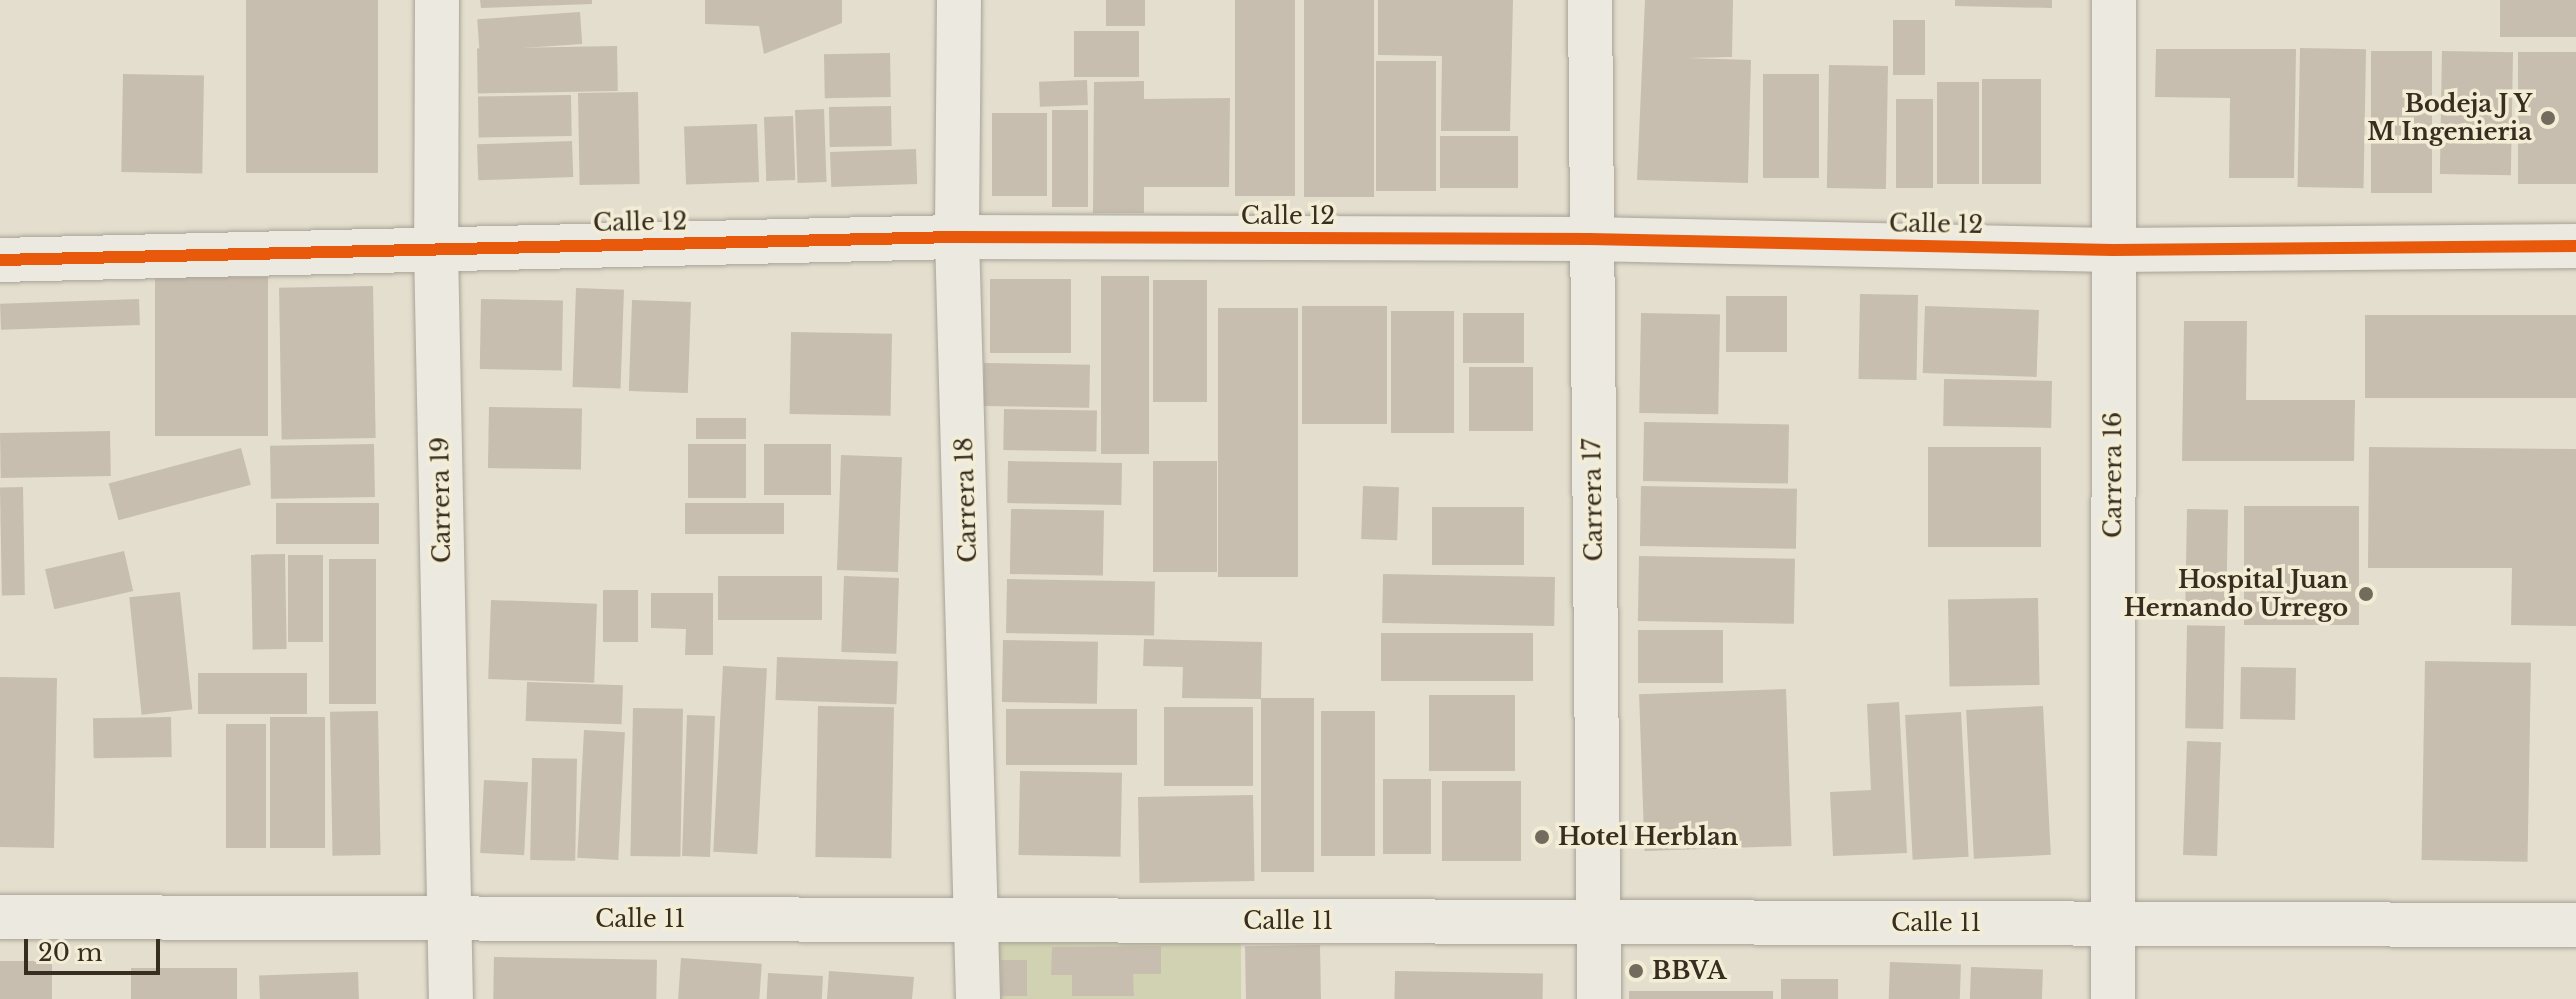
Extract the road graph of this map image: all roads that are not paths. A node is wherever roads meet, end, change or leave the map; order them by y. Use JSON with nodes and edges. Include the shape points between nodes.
{"nodes":[{"id":1,"x":437,"y":0,"type":"edge"},
{"id":2,"x":959,"y":0,"type":"edge"},
{"id":3,"x":1590,"y":0,"type":"edge"},
{"id":4,"x":2114,"y":0,"type":"edge"},
{"id":5,"x":957,"y":237,"type":"junction"},
{"id":6,"x":1589,"y":239,"type":"junction"},
{"id":7,"x":2576,"y":246,"type":"edge"},
{"id":8,"x":436,"y":248,"type":"junction"},
{"id":9,"x":2113,"y":250,"type":"junction"},
{"id":10,"x":0,"y":260,"type":"edge"},
{"id":11,"x":0,"y":917,"type":"edge"},
{"id":12,"x":449,"y":919,"type":"junction"},
{"id":13,"x":979,"y":920,"type":"junction"},
{"id":14,"x":1599,"y":922,"type":"junction"},
{"id":15,"x":2113,"y":923,"type":"junction"},
{"id":16,"x":2576,"y":925,"type":"edge"},
{"id":17,"x":451,"y":999,"type":"edge"},
{"id":18,"x":978,"y":999,"type":"edge"},
{"id":19,"x":1599,"y":999,"type":"edge"},
{"id":20,"x":2113,"y":999,"type":"edge"}],
"edges":[{"from":1,"to":8,"type":"street","name":"Carrera 19"},
{"from":2,"to":5,"type":"street","name":"Carrera 18"},
{"from":3,"to":6,"type":"street","name":"Carrera 17"},
{"from":4,"to":9,"type":"street","name":"Carrera 16"},
{"from":5,"to":6,"type":"street","name":"Calle 12"},
{"from":5,"to":8,"type":"street","name":"Calle 12"},
{"from":5,"to":13,"type":"street","name":"Carrera 18"},
{"from":6,"to":9,"type":"street","name":"Calle 12"},
{"from":6,"to":14,"type":"street","name":"Carrera 17"},
{"from":7,"to":9,"type":"street","name":"Calle 12"},
{"from":8,"to":10,"type":"street","name":"Calle 12"},
{"from":8,"to":12,"type":"street","name":"Carrera 19"},
{"from":9,"to":15,"type":"street","name":"Carrera 16"},
{"from":11,"to":12,"type":"street","name":"Calle 11"},
{"from":12,"to":13,"type":"street","name":"Calle 11"},
{"from":12,"to":17,"type":"street","name":"Carrera 19"},
{"from":13,"to":14,"type":"street","name":"Calle 11"},
{"from":13,"to":18,"type":"street","name":"Carrera 18"},
{"from":14,"to":15,"type":"street","name":"Calle 11"},
{"from":14,"to":19,"type":"street","name":"Carrera 17"},
{"from":15,"to":16,"type":"street","name":"Calle 11"},
{"from":15,"to":20,"type":"street","name":"Carrera 16"}]}
